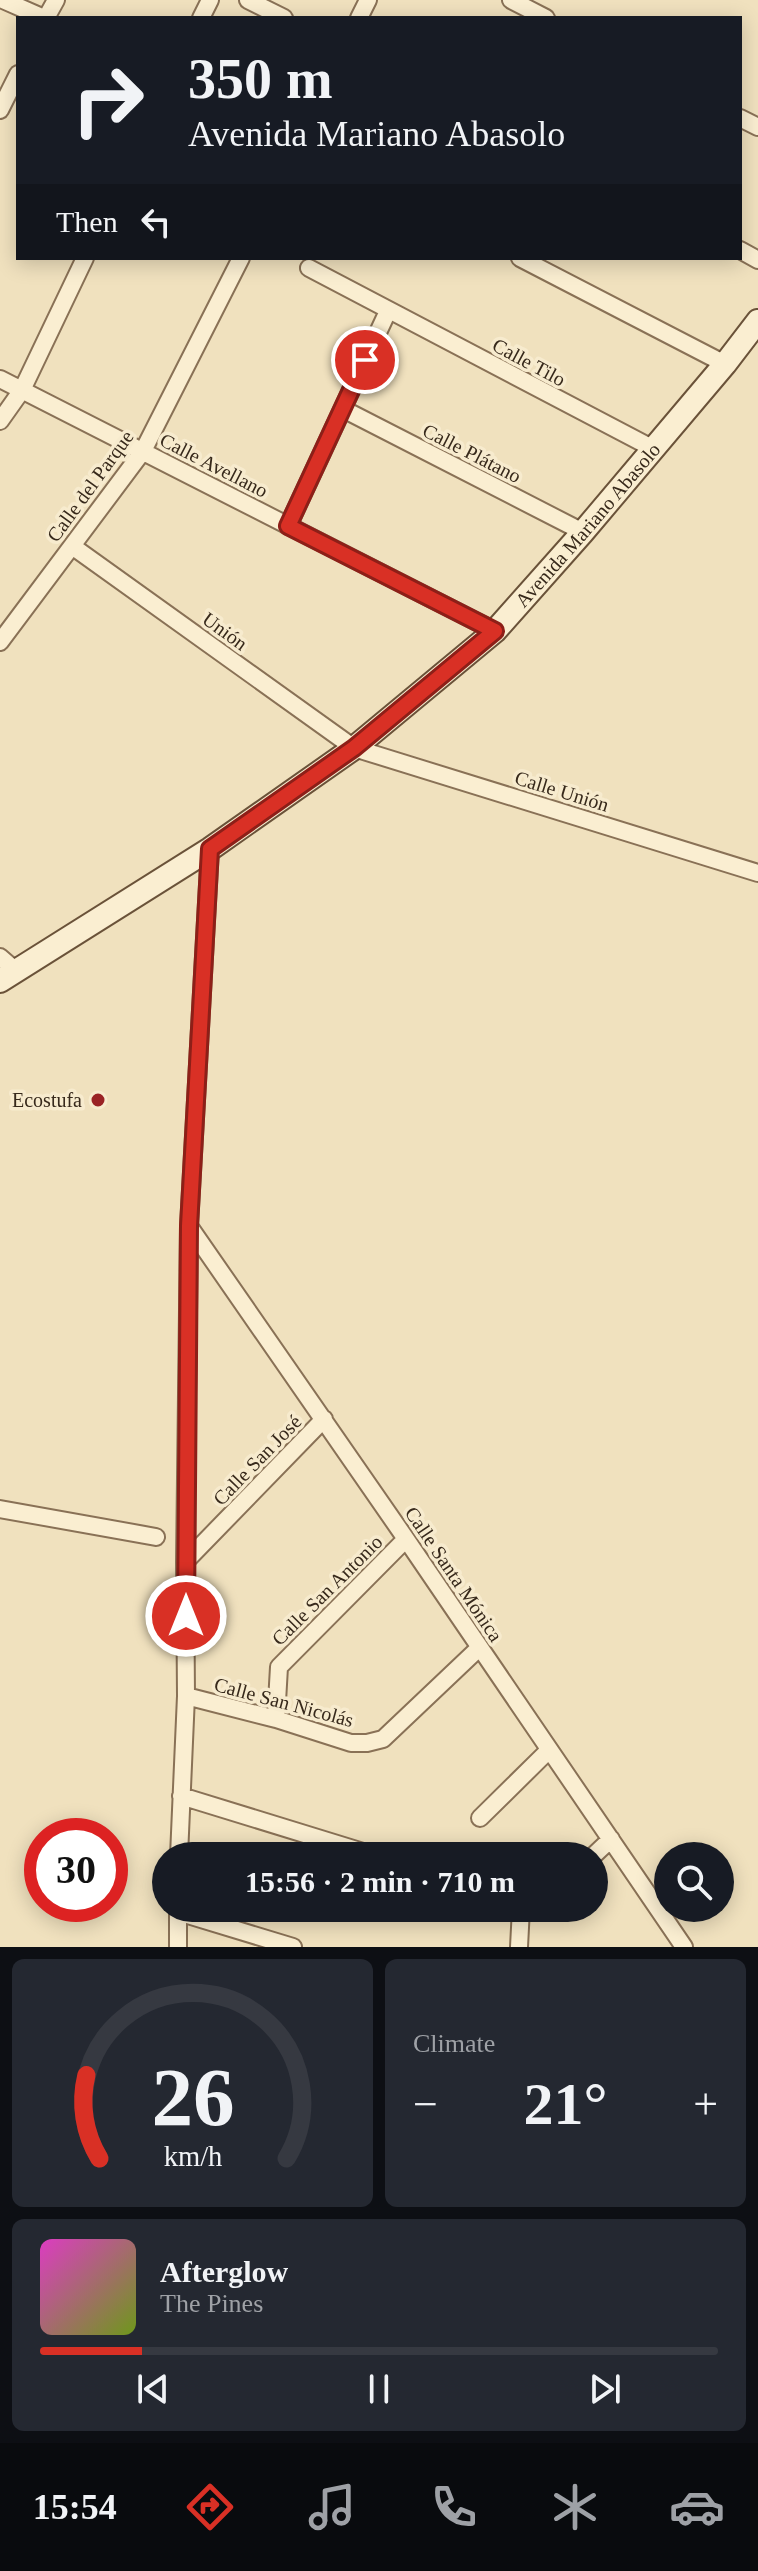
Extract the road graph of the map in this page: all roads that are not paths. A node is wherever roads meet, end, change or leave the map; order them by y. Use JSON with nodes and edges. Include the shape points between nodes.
{"nodes":[{"id":1,"x":3,"y":0,"type":"edge"},
{"id":2,"x":248,"y":0,"type":"edge"},
{"id":3,"x":511,"y":0,"type":"edge"},
{"id":4,"x":40,"y":16,"type":"edge"},
{"id":5,"x":280,"y":16,"type":"edge"},
{"id":6,"x":542,"y":16,"type":"edge"},
{"id":7,"x":16,"y":78,"type":"edge"},
{"id":8,"x":0,"y":110,"type":"edge"},
{"id":9,"x":84,"y":260,"type":"edge"},
{"id":10,"x":240,"y":260,"type":"edge"},
{"id":11,"x":524,"y":260,"type":"edge"},
{"id":12,"x":309,"y":268,"type":"dead end"},
{"id":13,"x":388,"y":311,"type":"junction"},
{"id":14,"x":758,"y":321,"type":"edge"},
{"id":15,"x":725,"y":364,"type":"junction"},
{"id":16,"x":0,"y":379,"type":"edge"},
{"id":17,"x":22,"y":390,"type":"junction"},
{"id":18,"x":343,"y":409,"type":"junction"},
{"id":19,"x":0,"y":421,"type":"edge"},
{"id":20,"x":652,"y":448,"type":"junction"},
{"id":21,"x":143,"y":451,"type":"junction"},
{"id":22,"x":288,"y":526,"type":"junction"},
{"id":23,"x":583,"y":532,"type":"junction"},
{"id":24,"x":72,"y":546,"type":"junction"},
{"id":25,"x":495,"y":631,"type":"junction"},
{"id":26,"x":0,"y":642,"type":"edge"},
{"id":27,"x":354,"y":748,"type":"junction"},
{"id":28,"x":210,"y":849,"type":"junction"},
{"id":29,"x":758,"y":873,"type":"edge"},
{"id":30,"x":5,"y":969,"type":"edge"},
{"id":31,"x":189,"y":1226,"type":"junction"},
{"id":32,"x":324,"y":1419,"type":"junction"},
{"id":33,"x":0,"y":1509,"type":"edge"},
{"id":34,"x":156,"y":1537,"type":"dead end"},
{"id":35,"x":406,"y":1539,"type":"junction"},
{"id":36,"x":185,"y":1562,"type":"junction"},
{"id":37,"x":479,"y":1648,"type":"junction"},
{"id":38,"x":186,"y":1696,"type":"junction"},
{"id":39,"x":276,"y":1719,"type":"junction"},
{"id":40,"x":549,"y":1750,"type":"junction"},
{"id":41,"x":181,"y":1796,"type":"junction"},
{"id":42,"x":480,"y":1818,"type":"dead end"},
{"id":43,"x":611,"y":1839,"type":"junction"},
{"id":44,"x":179,"y":1842,"type":"edge"},
{"id":45,"x":330,"y":1842,"type":"edge"},
{"id":46,"x":608,"y":1842,"type":"edge"},
{"id":47,"x":178,"y":1922,"type":"edge"},
{"id":48,"x":215,"y":1922,"type":"edge"},
{"id":49,"x":520,"y":1922,"type":"edge"},
{"id":50,"x":178,"y":1947,"type":"edge"},
{"id":51,"x":293,"y":1947,"type":"edge"},
{"id":52,"x":519,"y":1947,"type":"edge"},
{"id":53,"x":684,"y":1947,"type":"edge"}],
"edges":[{"from":1,"to":4,"type":"street"},
{"from":2,"to":5,"type":"street"},
{"from":3,"to":6,"type":"street"},
{"from":7,"to":8,"type":"street"},
{"from":9,"to":17,"type":"street"},
{"from":10,"to":21,"type":"street","name":"Calle del Parque"},
{"from":11,"to":15,"type":"street"},
{"from":12,"to":13,"type":"street","name":"Calle Tilo"},
{"from":13,"to":18,"type":"street"},
{"from":13,"to":20,"type":"street","name":"Calle Tilo"},
{"from":14,"to":15,"type":"street","name":"Avenida Mariano Abasolo"},
{"from":15,"to":20,"type":"street","name":"Avenida Mariano Abasolo"},
{"from":16,"to":17,"type":"street","name":"Calle Avellano"},
{"from":17,"to":19,"type":"street"},
{"from":17,"to":21,"type":"street","name":"Calle Avellano"},
{"from":18,"to":22,"type":"street"},
{"from":18,"to":23,"type":"street","name":"Calle Plátano"},
{"from":20,"to":23,"type":"street","name":"Avenida Mariano Abasolo"},
{"from":21,"to":22,"type":"street","name":"Calle Avellano"},
{"from":21,"to":24,"type":"street","name":"Calle del Parque"},
{"from":22,"to":25,"type":"street","name":"Calle Avellano"},
{"from":23,"to":25,"type":"street","name":"Avenida Mariano Abasolo"},
{"from":24,"to":26,"type":"street","name":"Calle del Parque"},
{"from":24,"to":27,"type":"street","name":"Unión"},
{"from":25,"to":27,"type":"street","name":"Avenida Mariano Abasolo"},
{"from":27,"to":28,"type":"street","name":"Avenida Mariano Abasolo"},
{"from":27,"to":29,"type":"street","name":"Calle Unión"},
{"from":28,"to":30,"type":"street","name":"Avenida Mariano Abasolo"},
{"from":28,"to":31,"type":"street"},
{"from":31,"to":32,"type":"street","name":"Calle Santa Mónica"},
{"from":31,"to":36,"type":"street"},
{"from":32,"to":35,"type":"street","name":"Calle Santa Mónica"},
{"from":32,"to":36,"type":"street","name":"Calle San José"},
{"from":33,"to":34,"type":"street"},
{"from":35,"to":37,"type":"street","name":"Calle Santa Mónica"},
{"from":35,"to":39,"type":"street","name":"Calle San Antonio","via":[[279,1667]]},
{"from":36,"to":38,"type":"street"},
{"from":37,"to":39,"type":"street","name":"Calle San Nicolás","via":[[383,1739],[351,1743]]},
{"from":37,"to":40,"type":"street","name":"Calle Santa Mónica"},
{"from":38,"to":39,"type":"street","name":"Calle San Nicolás"},
{"from":38,"to":41,"type":"street"},
{"from":40,"to":42,"type":"street"},
{"from":40,"to":43,"type":"street","name":"Calle Santa Mónica"},
{"from":41,"to":44,"type":"street"},
{"from":41,"to":45,"type":"street"},
{"from":43,"to":46,"type":"street"},
{"from":43,"to":53,"type":"street","name":"Calle Santa Mónica"},
{"from":47,"to":50,"type":"street"},
{"from":48,"to":51,"type":"street"},
{"from":49,"to":52,"type":"street"}]}
